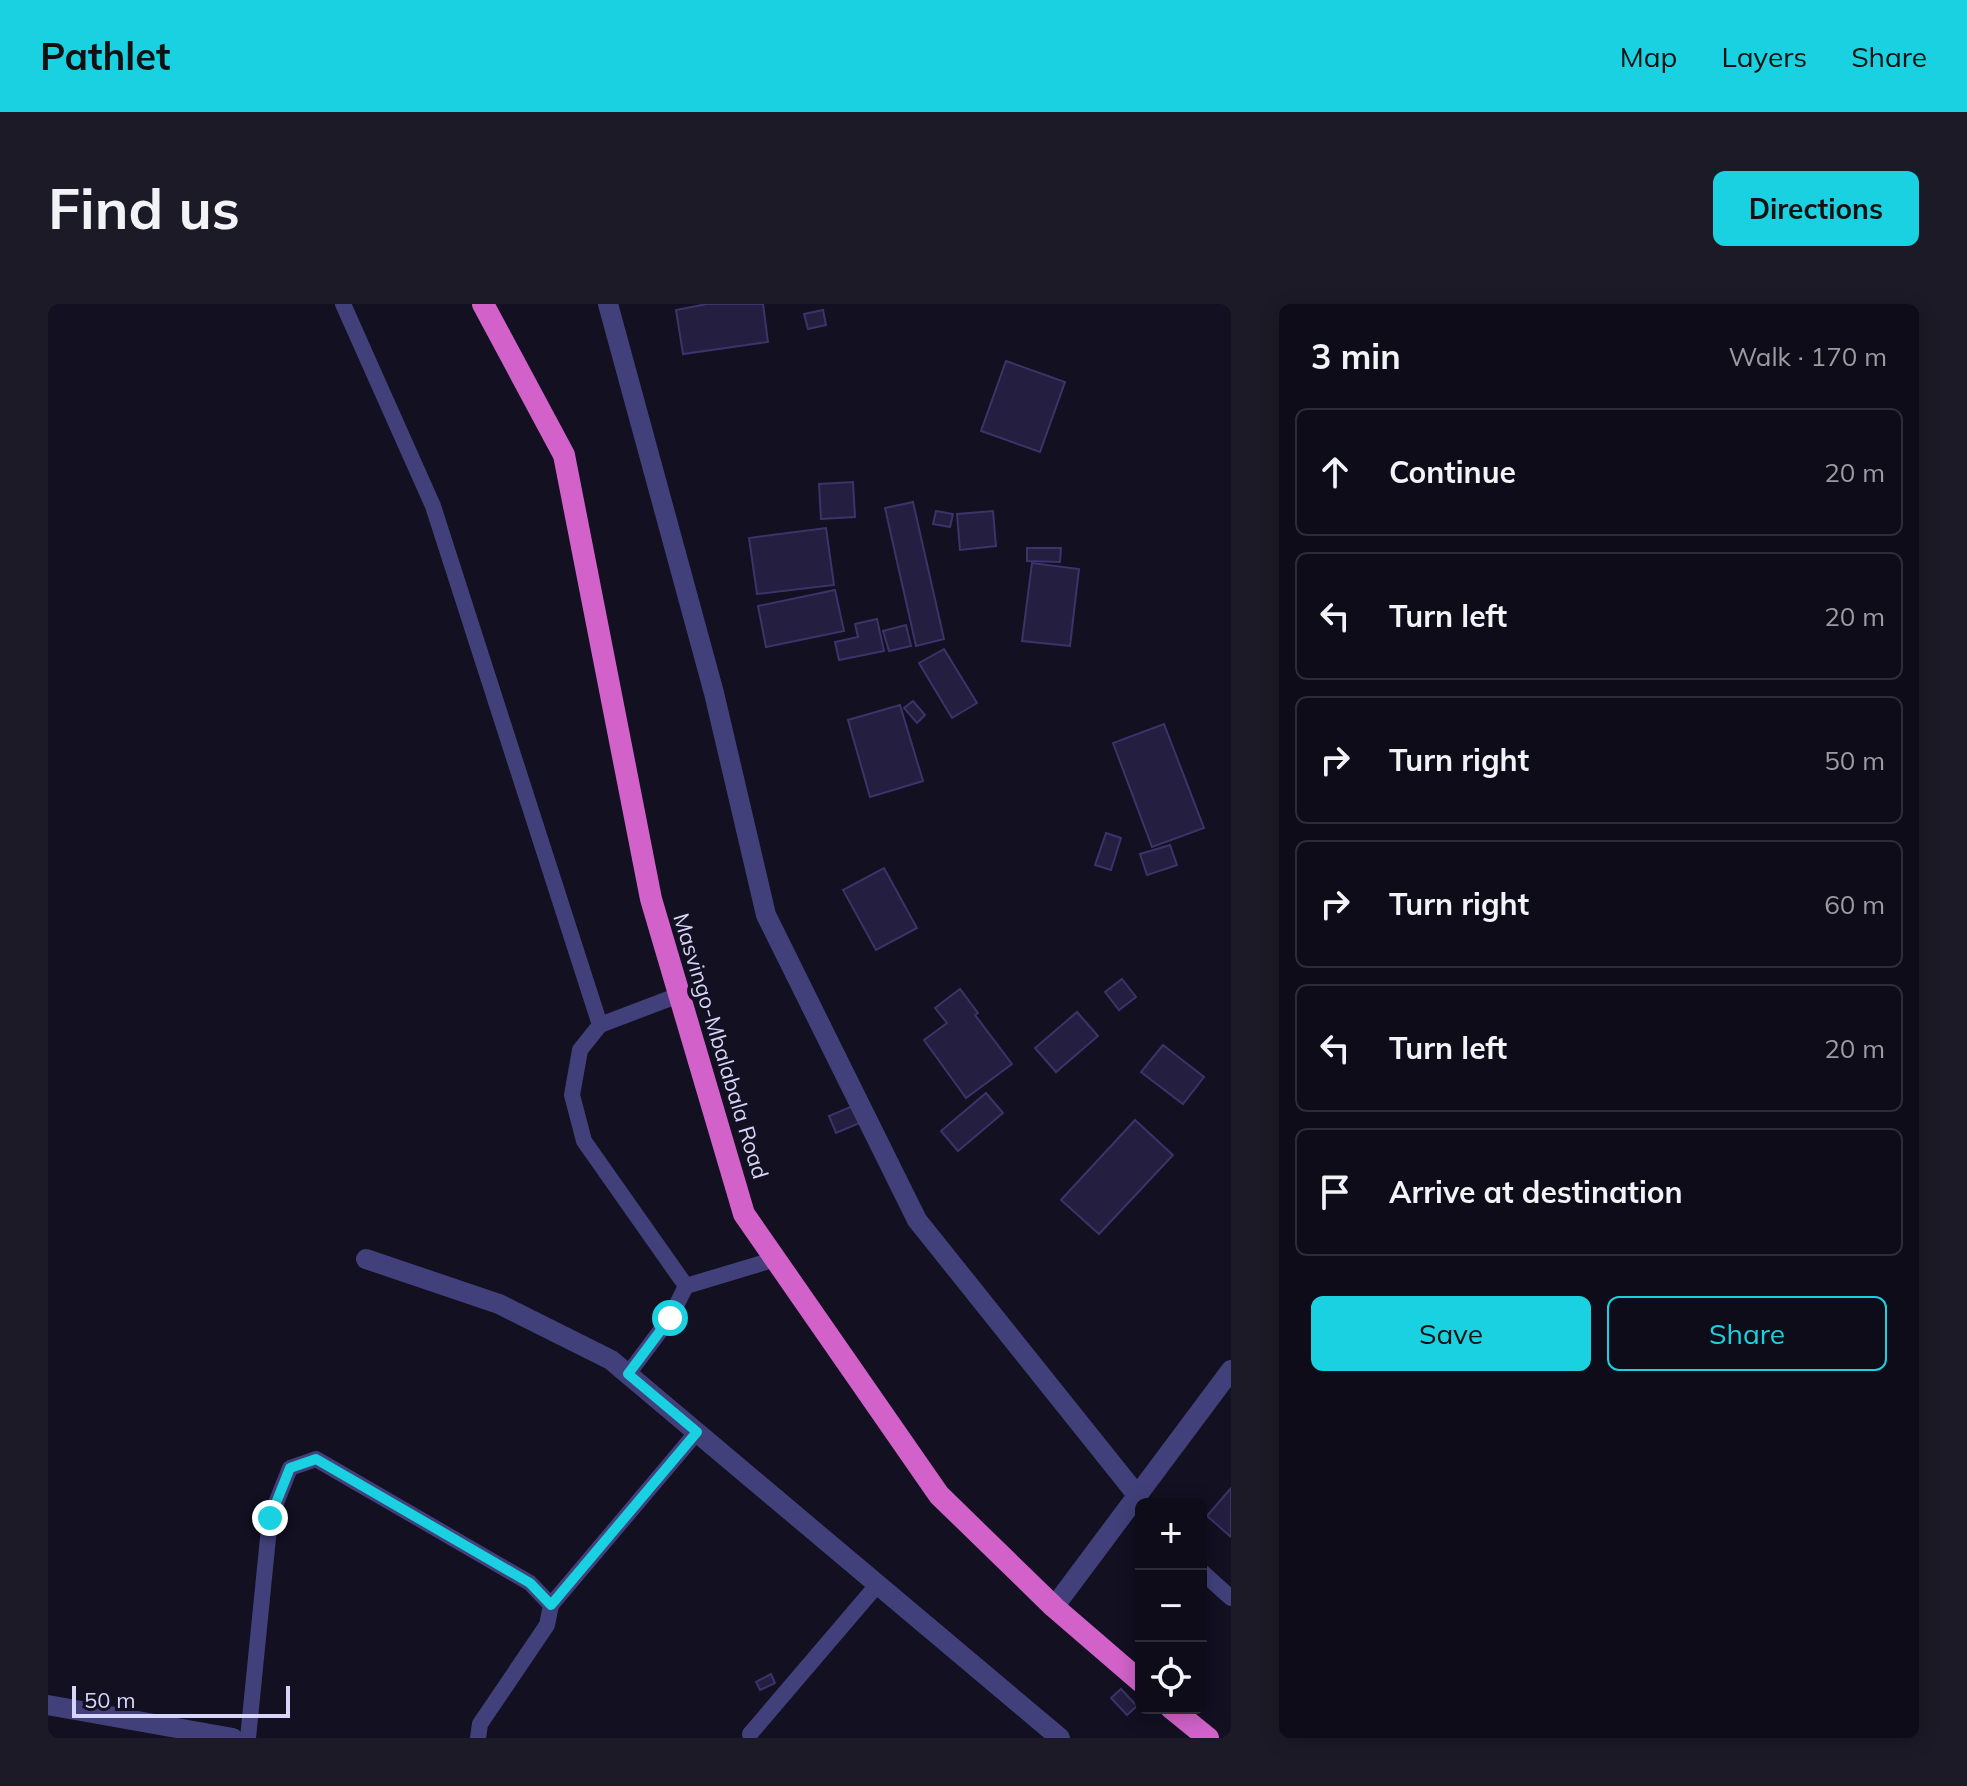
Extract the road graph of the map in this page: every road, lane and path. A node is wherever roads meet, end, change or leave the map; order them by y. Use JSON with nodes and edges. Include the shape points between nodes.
{"nodes":[{"id":1,"x":343,"y":304,"type":"edge"},
{"id":2,"x":483,"y":304,"type":"edge"},
{"id":3,"x":608,"y":304,"type":"edge"},
{"id":4,"x":679,"y":995,"type":"junction"},
{"id":5,"x":600,"y":1025,"type":"junction"},
{"id":6,"x":366,"y":1259,"type":"dead end"},
{"id":7,"x":776,"y":1259,"type":"junction"},
{"id":8,"x":686,"y":1286,"type":"junction"},
{"id":9,"x":1231,"y":1370,"type":"edge"},
{"id":10,"x":628,"y":1374,"type":"junction"},
{"id":11,"x":697,"y":1432,"type":"junction"},
{"id":12,"x":1139,"y":1498,"type":"edge"},
{"id":13,"x":1142,"y":1498,"type":"edge"},
{"id":14,"x":1135,"y":1507,"type":"edge"},
{"id":15,"x":1207,"y":1576,"type":"edge"},
{"id":16,"x":878,"y":1584,"type":"junction"},
{"id":17,"x":1231,"y":1598,"type":"edge"},
{"id":18,"x":551,"y":1605,"type":"junction"},
{"id":19,"x":1054,"y":1607,"type":"junction"},
{"id":20,"x":1135,"y":1677,"type":"edge"},
{"id":21,"x":48,"y":1705,"type":"edge"},
{"id":22,"x":1178,"y":1714,"type":"edge"},
{"id":23,"x":750,"y":1734,"type":"dead end"},
{"id":24,"x":233,"y":1738,"type":"edge"},
{"id":25,"x":248,"y":1738,"type":"edge"},
{"id":26,"x":478,"y":1738,"type":"edge"},
{"id":27,"x":1060,"y":1738,"type":"edge"},
{"id":28,"x":1208,"y":1738,"type":"edge"}],
"edges":[{"from":1,"to":5,"type":"lane","via":[[433,506]]},
{"from":2,"to":4,"type":"highway","name":"Masvingo-Mbalabala Road","via":[[564,455],[651,899]]},
{"from":3,"to":12,"type":"street","via":[[714,693],[766,915],[917,1220]]},
{"from":4,"to":5,"type":"lane"},
{"from":4,"to":7,"type":"highway","name":"Masvingo-Mbalabala Road","via":[[744,1214]]},
{"from":5,"to":8,"type":"lane","via":[[580,1050],[572,1095],[584,1141]]},
{"from":6,"to":10,"type":"street","via":[[499,1304],[611,1360]]},
{"from":7,"to":8,"type":"lane"},
{"from":7,"to":19,"type":"highway","name":"Masvingo-Mbalabala Road","via":[[939,1495]]},
{"from":8,"to":10,"type":"lane","via":[[670,1318]]},
{"from":9,"to":13,"type":"street"},
{"from":10,"to":11,"type":"street"},
{"from":11,"to":16,"type":"street"},
{"from":11,"to":18,"type":"lane"},
{"from":14,"to":19,"type":"street"},
{"from":15,"to":17,"type":"lane"},
{"from":16,"to":23,"type":"lane"},
{"from":16,"to":27,"type":"street"},
{"from":18,"to":25,"type":"lane","via":[[530,1583],[316,1459],[290,1468],[270,1518]]},
{"from":18,"to":26,"type":"lane","via":[[547,1625],[480,1724]]},
{"from":19,"to":20,"type":"highway","name":"Masvingo-Mbalabala Road"},
{"from":21,"to":24,"type":"street"},
{"from":22,"to":28,"type":"highway"}]}
